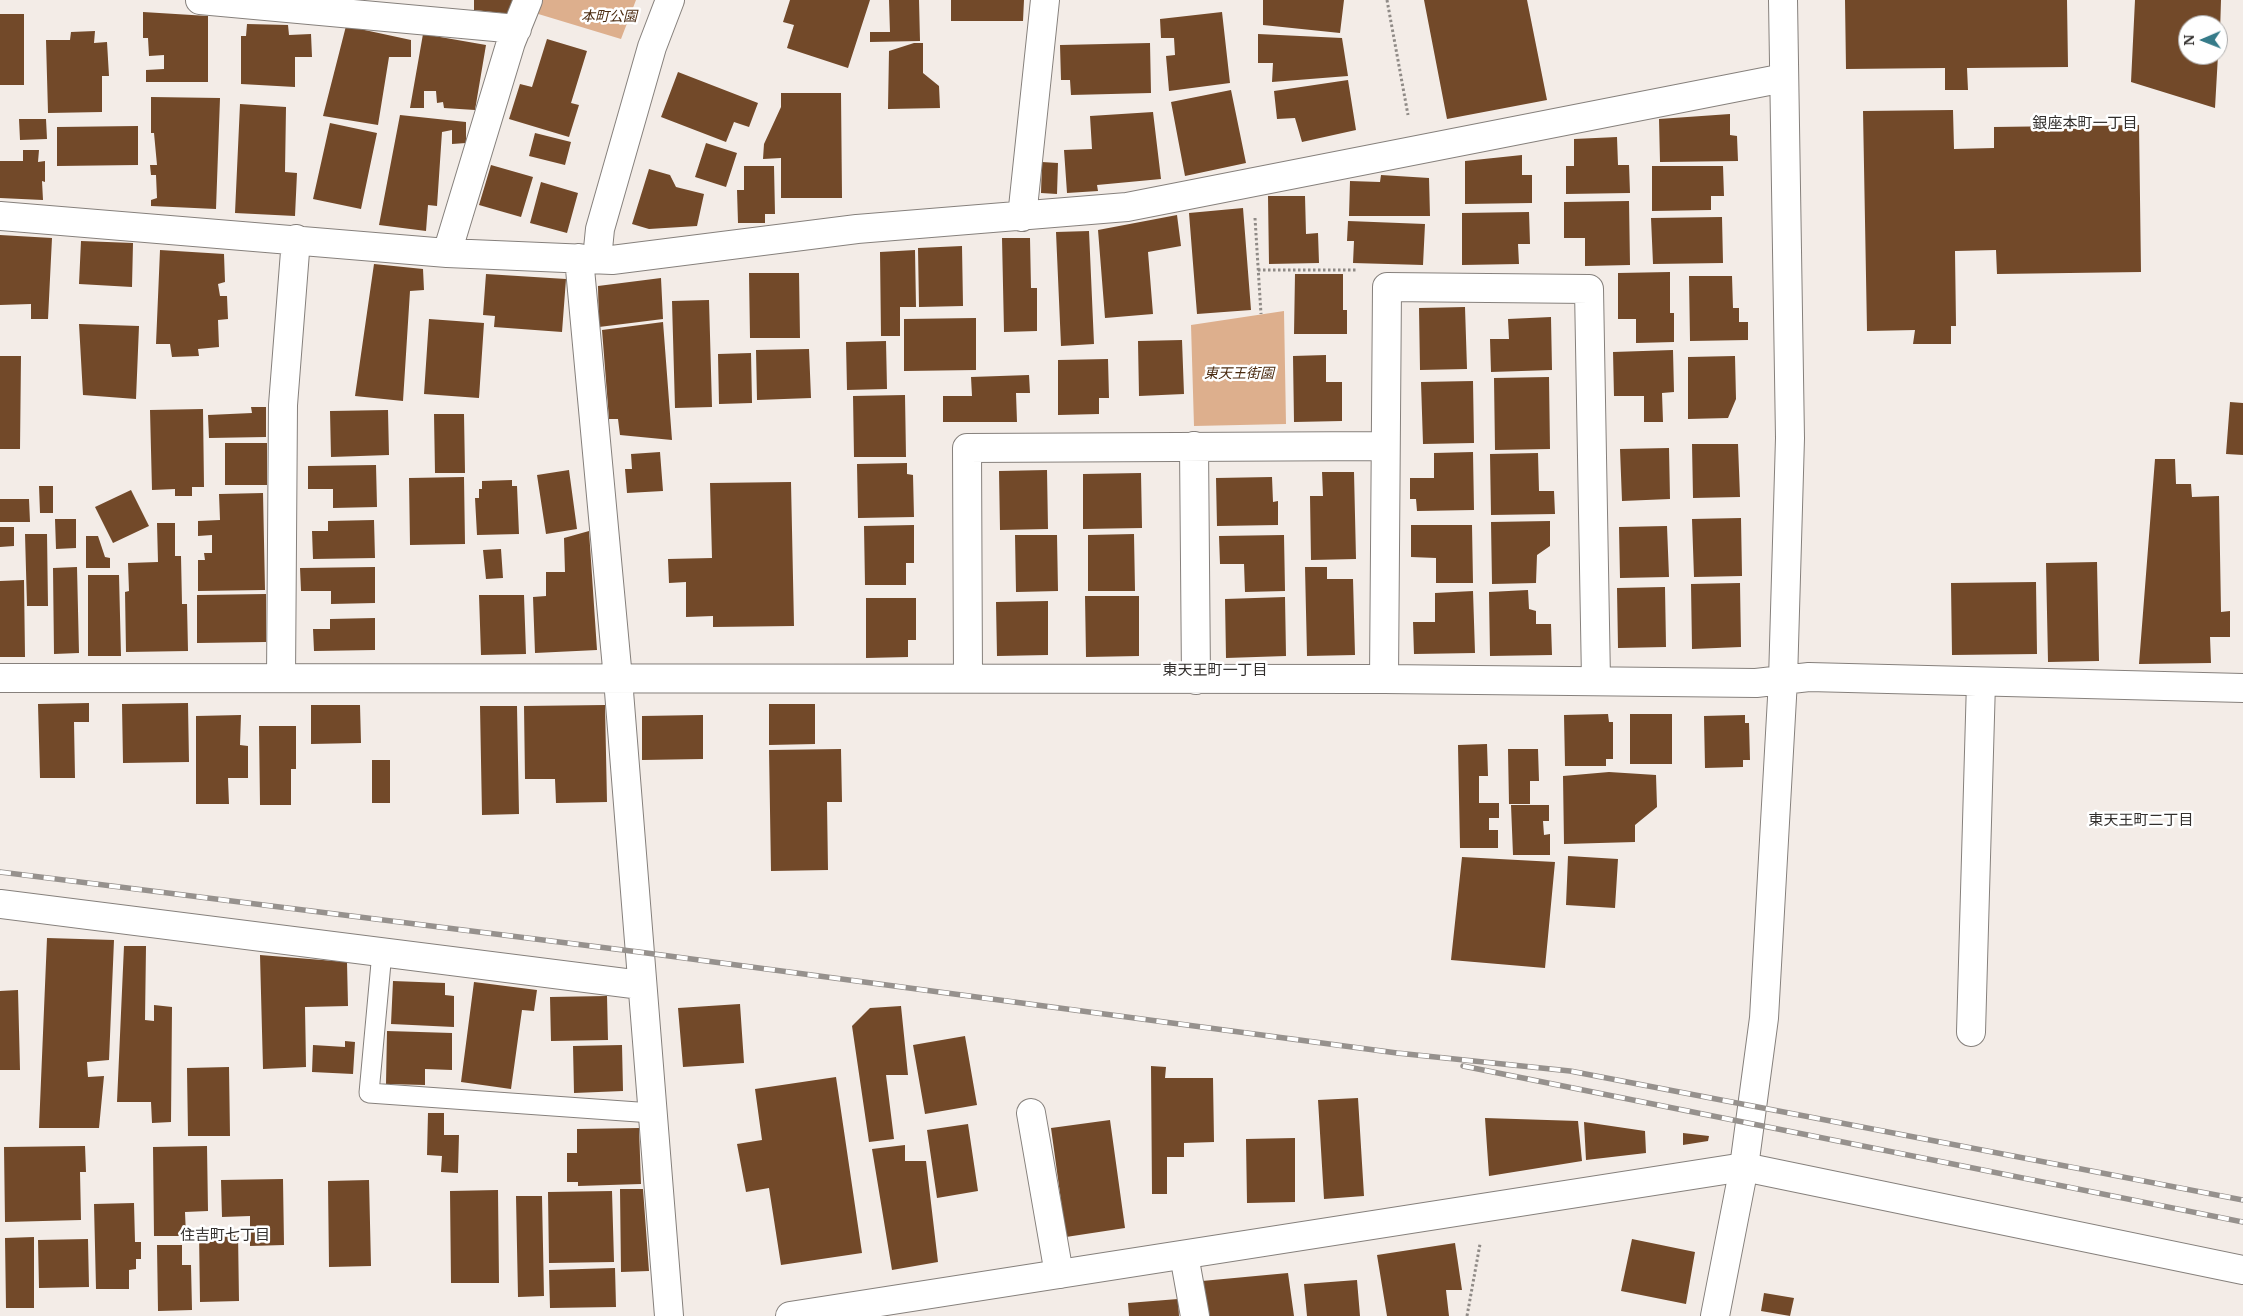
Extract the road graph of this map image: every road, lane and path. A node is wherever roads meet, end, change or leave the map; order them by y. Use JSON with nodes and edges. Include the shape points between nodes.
{"nodes":[{"id":1,"x":200,"y":0,"type":"edge"},
{"id":2,"x":528,"y":0,"type":"edge"},
{"id":3,"x":670,"y":0,"type":"edge"},
{"id":4,"x":1045,"y":0,"type":"edge"},
{"id":5,"x":1387,"y":0,"type":"edge"},
{"id":6,"x":1783,"y":0,"type":"edge"},
{"id":7,"x":321,"y":5,"type":"edge"},
{"id":8,"x":517,"y":29,"type":"junction"},
{"id":9,"x":1784,"y":78,"type":"junction"},
{"id":10,"x":1414,"y":150,"type":"junction"},
{"id":11,"x":1253,"y":182,"type":"junction"},
{"id":12,"x":0,"y":216,"type":"edge"},
{"id":13,"x":1022,"y":217,"type":"junction"},
{"id":14,"x":296,"y":239,"type":"junction"},
{"id":15,"x":447,"y":253,"type":"junction"},
{"id":16,"x":588,"y":259,"type":"junction"},
{"id":17,"x":1258,"y":270,"type":"junction"},
{"id":18,"x":1387,"y":287,"type":"junction"},
{"id":19,"x":1261,"y":314,"type":"dead end"},
{"id":20,"x":1194,"y":446,"type":"junction"},
{"id":21,"x":1385,"y":446,"type":"junction"},
{"id":22,"x":0,"y":678,"type":"edge"},
{"id":23,"x":280,"y":678,"type":"junction"},
{"id":24,"x":968,"y":678,"type":"junction"},
{"id":25,"x":618,"y":679,"type":"junction"},
{"id":26,"x":1384,"y":679,"type":"junction"},
{"id":27,"x":1196,"y":680,"type":"junction"},
{"id":28,"x":1596,"y":680,"type":"junction"},
{"id":29,"x":1784,"y":680,"type":"junction"},
{"id":30,"x":1982,"y":682,"type":"junction"},
{"id":31,"x":2243,"y":688,"type":"edge"},
{"id":32,"x":0,"y":904,"type":"edge"},
{"id":33,"x":382,"y":952,"type":"junction"},
{"id":34,"x":641,"y":985,"type":"junction"},
{"id":35,"x":1971,"y":1032,"type":"dead end"},
{"id":36,"x":652,"y":1113,"type":"junction"},
{"id":37,"x":1032,"y":1113,"type":"dead end"},
{"id":38,"x":1744,"y":1167,"type":"junction"},
{"id":39,"x":1487,"y":1209,"type":"junction"},
{"id":40,"x":1184,"y":1254,"type":"junction"},
{"id":41,"x":2243,"y":1270,"type":"edge"},
{"id":42,"x":1059,"y":1274,"type":"junction"},
{"id":43,"x":669,"y":1316,"type":"edge"},
{"id":44,"x":790,"y":1316,"type":"edge"},
{"id":45,"x":1195,"y":1316,"type":"edge"},
{"id":46,"x":1467,"y":1316,"type":"edge"},
{"id":47,"x":1715,"y":1316,"type":"edge"}],
"edges":[{"from":1,"to":7,"type":"street"},
{"from":2,"to":8,"type":"street"},
{"from":3,"to":16,"type":"street","via":[[652,47],[600,229]]},
{"from":4,"to":13,"type":"street"},
{"from":5,"to":10,"type":"path"},
{"from":6,"to":9,"type":"street"},
{"from":7,"to":8,"type":"street"},
{"from":8,"to":15,"type":"street"},
{"from":9,"to":10,"type":"street"},
{"from":9,"to":29,"type":"street","via":[[1790,438]]},
{"from":10,"to":11,"type":"street"},
{"from":11,"to":13,"type":"street","via":[[1127,207]]},
{"from":11,"to":17,"type":"path"},
{"from":12,"to":14,"type":"street"},
{"from":13,"to":16,"type":"street","via":[[857,228],[612,260]]},
{"from":14,"to":15,"type":"street"},
{"from":14,"to":23,"type":"street","via":[[282,405]]},
{"from":15,"to":16,"type":"street"},
{"from":16,"to":25,"type":"street"},
{"from":17,"to":18,"type":"path","via":[[1369,270]]},
{"from":17,"to":19,"type":"path"},
{"from":18,"to":21,"type":"street"},
{"from":18,"to":28,"type":"street","via":[[1590,289]]},
{"from":20,"to":21,"type":"street"},
{"from":20,"to":24,"type":"street","via":[[967,448]]},
{"from":20,"to":27,"type":"street"},
{"from":21,"to":26,"type":"street"},
{"from":22,"to":23,"type":"street"},
{"from":23,"to":25,"type":"street"},
{"from":24,"to":25,"type":"street"},
{"from":24,"to":27,"type":"street"},
{"from":25,"to":34,"type":"street"},
{"from":26,"to":27,"type":"street"},
{"from":26,"to":28,"type":"street"},
{"from":28,"to":29,"type":"street","via":[[1756,683]]},
{"from":29,"to":30,"type":"street","via":[[1809,677]]},
{"from":29,"to":38,"type":"street","via":[[1764,1018]]},
{"from":30,"to":31,"type":"street"},
{"from":30,"to":35,"type":"street"},
{"from":32,"to":33,"type":"street"},
{"from":33,"to":34,"type":"street"},
{"from":33,"to":36,"type":"lane","via":[[369,1093]]},
{"from":34,"to":36,"type":"street"},
{"from":36,"to":43,"type":"street"},
{"from":37,"to":42,"type":"street"},
{"from":38,"to":39,"type":"street"},
{"from":38,"to":41,"type":"street"},
{"from":38,"to":47,"type":"street"},
{"from":39,"to":40,"type":"street"},
{"from":39,"to":46,"type":"path"},
{"from":40,"to":42,"type":"street"},
{"from":40,"to":45,"type":"street"},
{"from":42,"to":44,"type":"street"}]}
